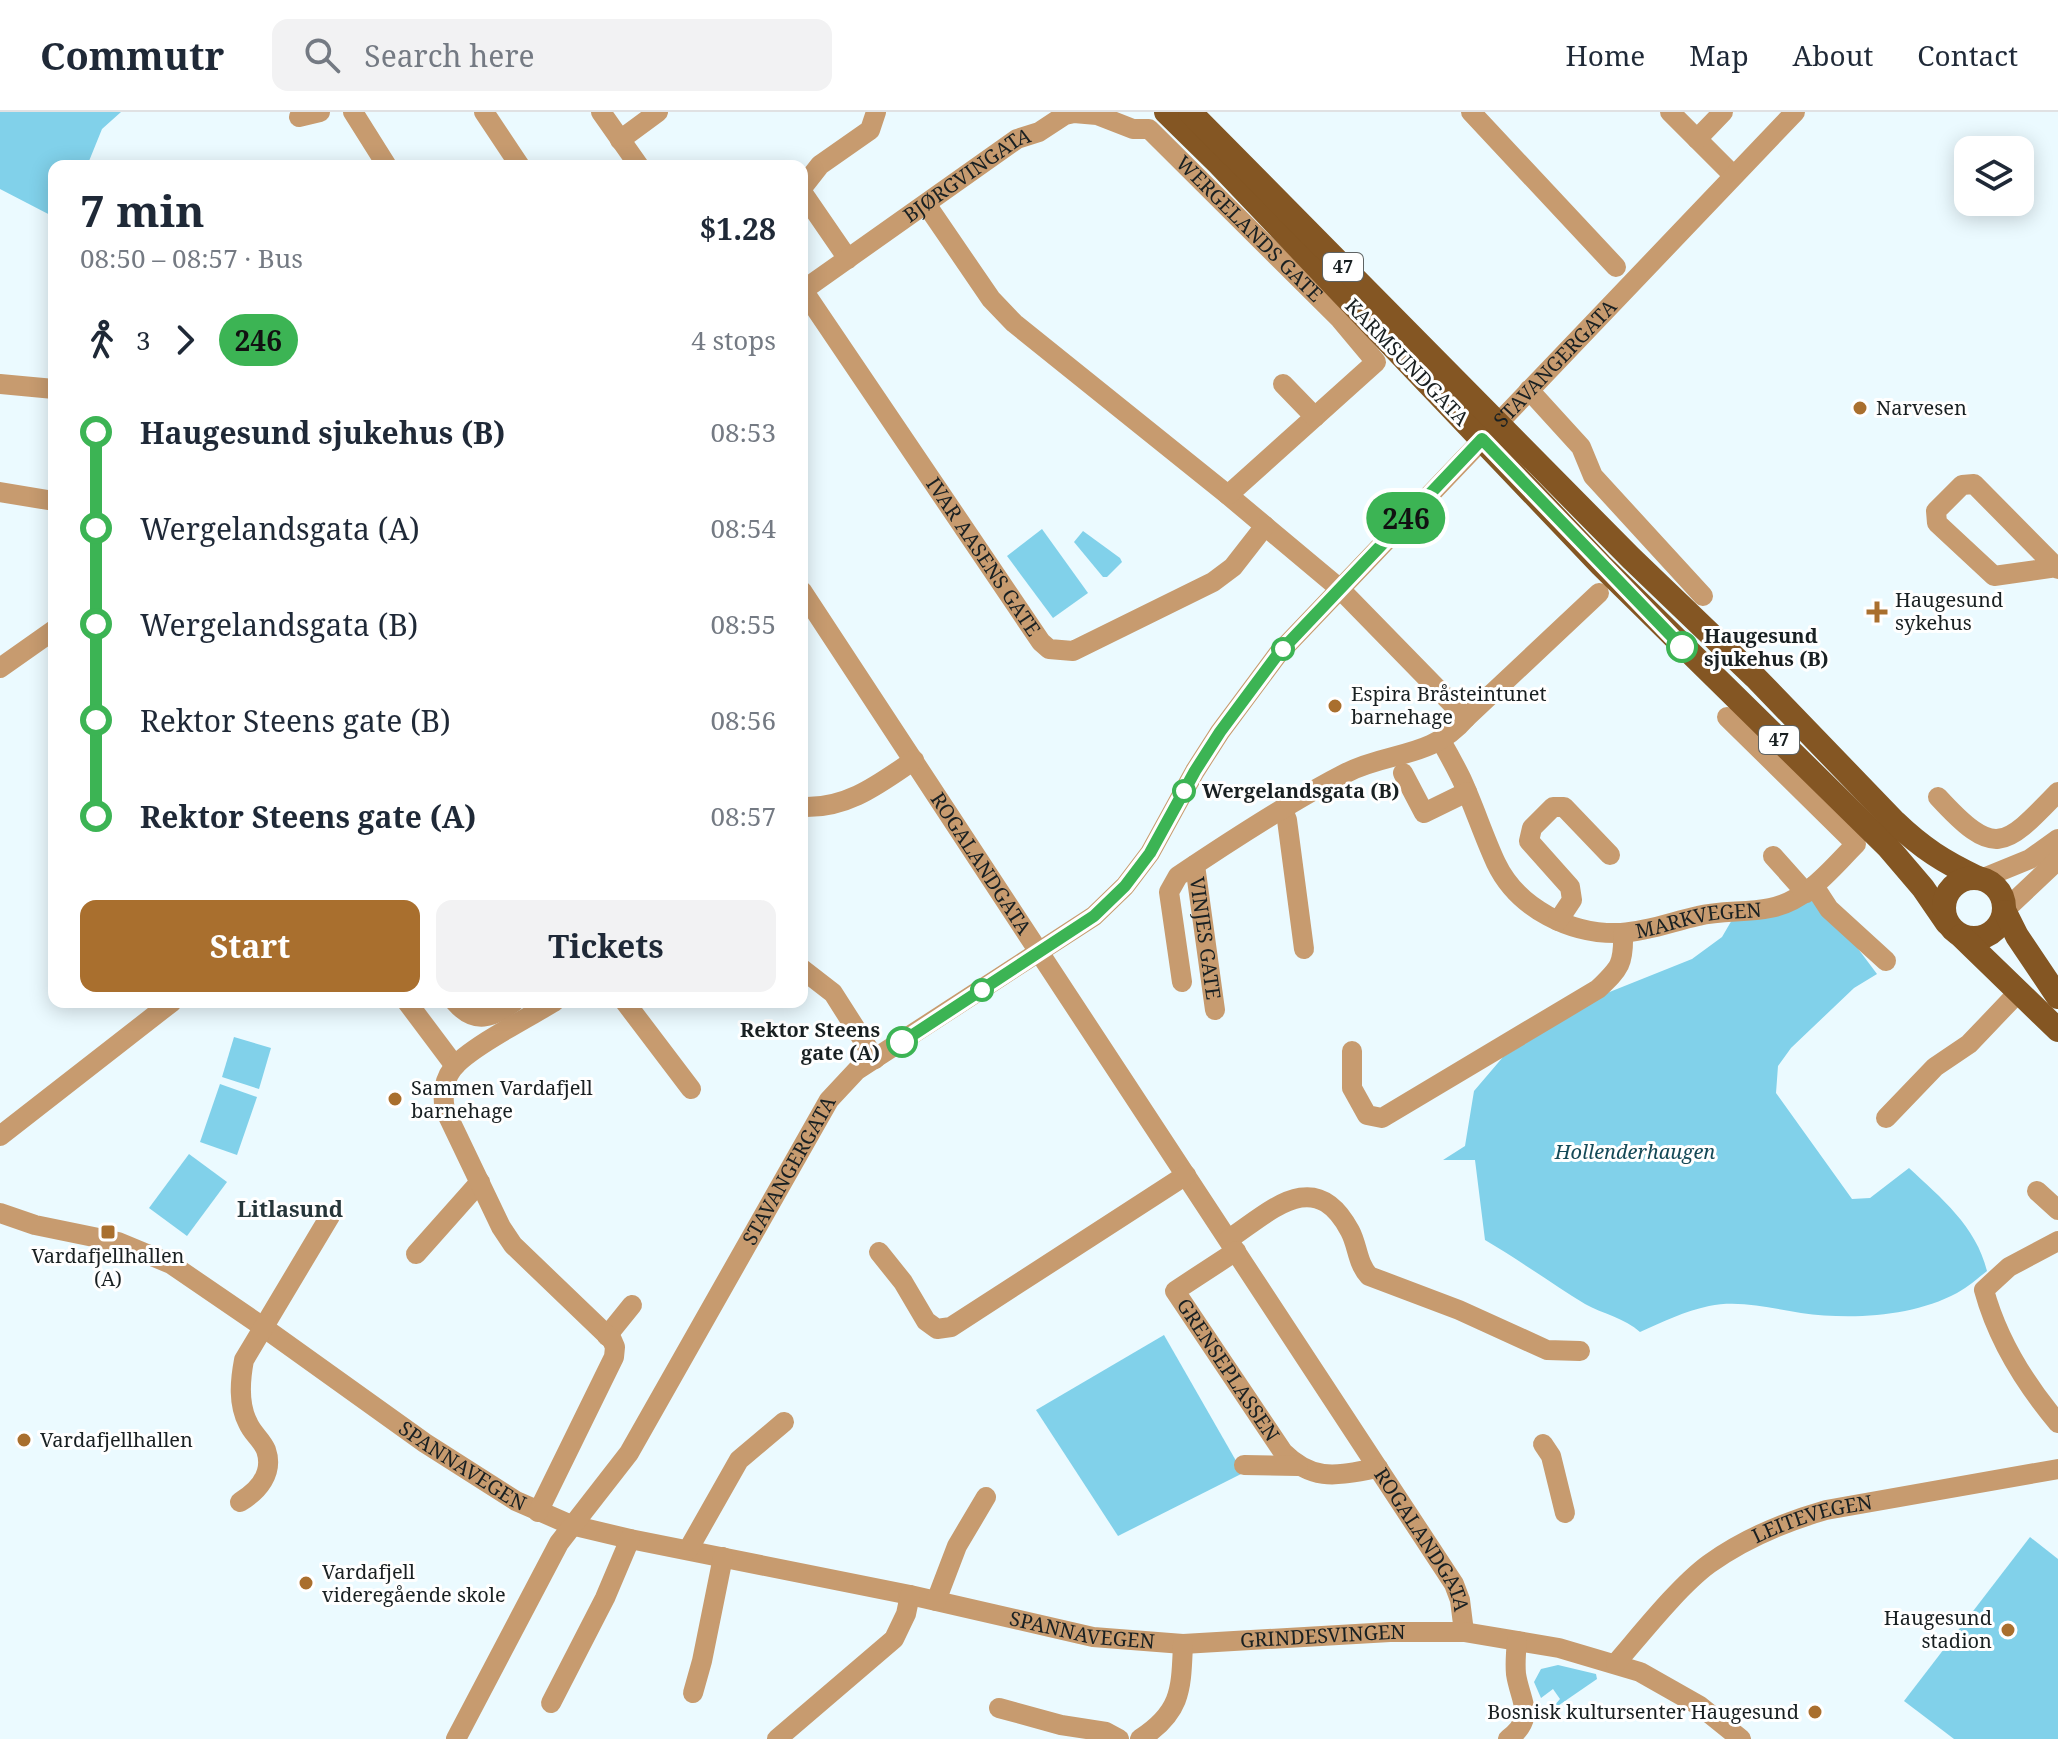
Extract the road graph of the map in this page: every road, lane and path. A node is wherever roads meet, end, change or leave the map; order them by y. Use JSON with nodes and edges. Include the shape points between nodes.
{"nodes":[{"id":1,"x":320,"y":112,"type":"edge"},
{"id":2,"x":353,"y":112,"type":"edge"},
{"id":3,"x":484,"y":112,"type":"edge"},
{"id":4,"x":601,"y":112,"type":"edge"},
{"id":5,"x":658,"y":112,"type":"edge"},
{"id":6,"x":876,"y":112,"type":"edge"},
{"id":7,"x":1190,"y":112,"type":"edge"},
{"id":8,"x":1471,"y":112,"type":"edge"},
{"id":9,"x":1670,"y":112,"type":"edge"},
{"id":10,"x":1723,"y":112,"type":"edge"},
{"id":11,"x":1795,"y":112,"type":"edge"},
{"id":12,"x":299,"y":117,"type":"dead end"},
{"id":13,"x":1157,"y":121,"type":"edge"},
{"id":14,"x":1697,"y":139,"type":"junction"},
{"id":15,"x":620,"y":140,"type":"junction"},
{"id":16,"x":383,"y":160,"type":"edge"},
{"id":17,"x":516,"y":160,"type":"edge"},
{"id":18,"x":635,"y":160,"type":"edge"},
{"id":19,"x":1733,"y":175,"type":"junction"},
{"id":20,"x":808,"y":182,"type":"edge"},
{"id":21,"x":808,"y":199,"type":"edge"},
{"id":22,"x":926,"y":204,"type":"junction"},
{"id":23,"x":848,"y":259,"type":"junction"},
{"id":24,"x":1616,"y":267,"type":"dead end"},
{"id":25,"x":808,"y":287,"type":"edge"},
{"id":26,"x":808,"y":298,"type":"edge"},
{"id":27,"x":0,"y":384,"type":"edge"},
{"id":28,"x":1283,"y":384,"type":"dead end"},
{"id":29,"x":48,"y":388,"type":"edge"},
{"id":30,"x":1529,"y":390,"type":"junction"},
{"id":31,"x":1315,"y":417,"type":"junction"},
{"id":32,"x":1490,"y":430,"type":"junction"},
{"id":33,"x":0,"y":492,"type":"edge"},
{"id":34,"x":1228,"y":495,"type":"junction"},
{"id":35,"x":48,"y":500,"type":"edge"},
{"id":36,"x":1265,"y":526,"type":"junction"},
{"id":37,"x":2057,"y":568,"type":"edge"},
{"id":38,"x":1339,"y":588,"type":"junction"},
{"id":39,"x":1599,"y":593,"type":"dead end"},
{"id":40,"x":1703,"y":596,"type":"dead end"},
{"id":41,"x":808,"y":600,"type":"edge"},
{"id":42,"x":48,"y":634,"type":"edge"},
{"id":43,"x":0,"y":668,"type":"edge"},
{"id":44,"x":1727,"y":717,"type":"dead end"},
{"id":45,"x":1466,"y":718,"type":"junction"},
{"id":46,"x":1441,"y":741,"type":"junction"},
{"id":47,"x":914,"y":760,"type":"junction"},
{"id":48,"x":1403,"y":773,"type":"dead end"},
{"id":49,"x":1467,"y":792,"type":"junction"},
{"id":50,"x":2058,"y":792,"type":"edge"},
{"id":51,"x":1938,"y":797,"type":"dead end"},
{"id":52,"x":808,"y":807,"type":"edge"},
{"id":53,"x":1283,"y":810,"type":"junction"},
{"id":54,"x":2058,"y":839,"type":"edge"},
{"id":55,"x":1610,"y":855,"type":"dead end"},
{"id":56,"x":1773,"y":856,"type":"dead end"},
{"id":57,"x":2058,"y":860,"type":"edge"},
{"id":58,"x":1195,"y":865,"type":"junction"},
{"id":59,"x":1980,"y":878,"type":"junction"},
{"id":60,"x":1810,"y":889,"type":"junction"},
{"id":61,"x":2005,"y":911,"type":"junction"},
{"id":62,"x":1558,"y":921,"type":"junction"},
{"id":63,"x":1954,"y":930,"type":"junction"},
{"id":64,"x":1623,"y":933,"type":"junction"},
{"id":65,"x":1304,"y":949,"type":"dead end"},
{"id":66,"x":1041,"y":951,"type":"junction"},
{"id":67,"x":1886,"y":961,"type":"dead end"},
{"id":68,"x":808,"y":974,"type":"edge"},
{"id":69,"x":1182,"y":982,"type":"dead end"},
{"id":70,"x":2058,"y":997,"type":"edge"},
{"id":71,"x":2011,"y":1000,"type":"dead end"},
{"id":72,"x":164,"y":1008,"type":"edge"},
{"id":73,"x":412,"y":1008,"type":"edge"},
{"id":74,"x":461,"y":1008,"type":"edge"},
{"id":75,"x":503,"y":1008,"type":"edge"},
{"id":76,"x":545,"y":1008,"type":"edge"},
{"id":77,"x":630,"y":1008,"type":"edge"},
{"id":78,"x":1215,"y":1010,"type":"dead end"},
{"id":79,"x":2058,"y":1030,"type":"edge"},
{"id":80,"x":1352,"y":1051,"type":"dead end"},
{"id":81,"x":875,"y":1059,"type":"junction"},
{"id":82,"x":455,"y":1066,"type":"junction"},
{"id":83,"x":691,"y":1089,"type":"dead end"},
{"id":84,"x":1886,"y":1118,"type":"dead end"},
{"id":85,"x":0,"y":1136,"type":"edge"},
{"id":86,"x":1186,"y":1175,"type":"junction"},
{"id":87,"x":480,"y":1182,"type":"junction"},
{"id":88,"x":2037,"y":1191,"type":"dead end"},
{"id":89,"x":2058,"y":1210,"type":"edge"},
{"id":90,"x":0,"y":1216,"type":"edge"},
{"id":91,"x":330,"y":1216,"type":"dead end"},
{"id":92,"x":2058,"y":1241,"type":"edge"},
{"id":93,"x":1232,"y":1245,"type":"junction"},
{"id":94,"x":879,"y":1252,"type":"dead end"},
{"id":95,"x":416,"y":1254,"type":"dead end"},
{"id":96,"x":632,"y":1305,"type":"dead end"},
{"id":97,"x":263,"y":1327,"type":"junction"},
{"id":98,"x":607,"y":1336,"type":"junction"},
{"id":99,"x":1580,"y":1351,"type":"dead end"},
{"id":100,"x":784,"y":1422,"type":"dead end"},
{"id":101,"x":2058,"y":1423,"type":"edge"},
{"id":102,"x":1543,"y":1444,"type":"dead end"},
{"id":103,"x":1244,"y":1465,"type":"dead end"},
{"id":104,"x":1298,"y":1466,"type":"junction"},
{"id":105,"x":1378,"y":1468,"type":"junction"},
{"id":106,"x":2058,"y":1469,"type":"edge"},
{"id":107,"x":986,"y":1497,"type":"dead end"},
{"id":108,"x":240,"y":1502,"type":"dead end"},
{"id":109,"x":538,"y":1512,"type":"junction"},
{"id":110,"x":1565,"y":1513,"type":"dead end"},
{"id":111,"x":571,"y":1525,"type":"junction"},
{"id":112,"x":630,"y":1539,"type":"junction"},
{"id":113,"x":688,"y":1550,"type":"junction"},
{"id":114,"x":723,"y":1557,"type":"junction"},
{"id":115,"x":910,"y":1595,"type":"junction"},
{"id":116,"x":936,"y":1601,"type":"junction"},
{"id":117,"x":1464,"y":1632,"type":"junction"},
{"id":118,"x":1517,"y":1641,"type":"junction"},
{"id":119,"x":1183,"y":1644,"type":"junction"},
{"id":120,"x":1616,"y":1663,"type":"junction"},
{"id":121,"x":693,"y":1693,"type":"dead end"},
{"id":122,"x":551,"y":1703,"type":"dead end"},
{"id":123,"x":999,"y":1708,"type":"dead end"},
{"id":124,"x":456,"y":1739,"type":"edge"},
{"id":125,"x":777,"y":1739,"type":"edge"},
{"id":126,"x":1119,"y":1739,"type":"edge"},
{"id":127,"x":1140,"y":1739,"type":"edge"},
{"id":128,"x":1508,"y":1739,"type":"edge"},
{"id":129,"x":1741,"y":1739,"type":"edge"}],
"edges":[{"from":1,"to":12,"type":"street"},
{"from":2,"to":16,"type":"street"},
{"from":3,"to":17,"type":"street"},
{"from":4,"to":15,"type":"street"},
{"from":5,"to":15,"type":"street"},
{"from":6,"to":20,"type":"street","via":[[870,130],[820,165]]},
{"from":7,"to":32,"type":"main road","name":"KARMSUNDGATA","number":"47"},
{"from":8,"to":24,"type":"street"},
{"from":9,"to":14,"type":"street"},
{"from":10,"to":14,"type":"street"},
{"from":11,"to":19,"type":"street","name":"STAVANGERGATA"},
{"from":13,"to":22,"type":"street","name":"BJØRGVINGATA","via":[[1133,129],[1082,112],[1065,115],[1017,139]]},
{"from":13,"to":31,"type":"street","name":"WERGELANDS GATE","via":[[1376,362]]},
{"from":13,"to":32,"type":"main road","name":"KARMSUNDGATA","number":"47","via":[[1219,164]]},
{"from":14,"to":19,"type":"street"},
{"from":15,"to":18,"type":"street"},
{"from":19,"to":30,"type":"street","name":"STAVANGERGATA"},
{"from":21,"to":23,"type":"street"},
{"from":22,"to":23,"type":"street","name":"BJØRGVINGATA"},
{"from":22,"to":34,"type":"street","via":[[991,299],[1014,323]]},
{"from":23,"to":25,"type":"street","name":"BJØRGVINGATA"},
{"from":26,"to":36,"type":"street","name":"IVAR AASENS GATE","via":[[1049,649],[1073,651],[1213,582],[1233,567]]},
{"from":27,"to":29,"type":"street"},
{"from":28,"to":31,"type":"street"},
{"from":30,"to":32,"type":"street","name":"STAVANGERGATA"},
{"from":30,"to":40,"type":"street","via":[[1581,447],[1593,476]]},
{"from":31,"to":34,"type":"street","name":"WERGELANDS GATE"},
{"from":32,"to":38,"type":"street","name":"STAVANGERGATA"},
{"from":32,"to":59,"type":"main road","name":"KARMSUNDGATA","number":"47","via":[[1755,677],[1919,844]]},
{"from":32,"to":63,"type":"main road","name":"KARMSUNDGATA","number":"47","via":[[1672,636],[1888,847]]},
{"from":33,"to":35,"type":"street"},
{"from":34,"to":36,"type":"street"},
{"from":36,"to":38,"type":"street"},
{"from":37,"to":37,"type":"street","via":[[1974,484],[1962,485],[1936,511],[1937,523],[1994,576]]},
{"from":38,"to":45,"type":"street"},
{"from":38,"to":66,"type":"street","name":"STAVANGERGATA","via":[[1238,706],[1125,886],[1094,916]]},
{"from":39,"to":45,"type":"street"},
{"from":41,"to":47,"type":"street","name":"ROGALANDGATA"},
{"from":42,"to":43,"type":"street"},
{"from":44,"to":60,"type":"street","name":"MARKVEGEN","via":[[1856,844]]},
{"from":45,"to":46,"type":"street","name":"VINJES GATE"},
{"from":46,"to":49,"type":"street","name":"MARKVEGEN"},
{"from":46,"to":53,"type":"street","name":"VINJES GATE","via":[[1348,772]]},
{"from":47,"to":52,"type":"street","via":[[853,799]]},
{"from":47,"to":66,"type":"street","name":"ROGALANDGATA"},
{"from":48,"to":49,"type":"street","via":[[1424,813]]},
{"from":49,"to":62,"type":"street","name":"MARKVEGEN","via":[[1504,877],[1535,909]]},
{"from":50,"to":51,"type":"street","via":[[2022,829],[1995,839],[1970,830]]},
{"from":53,"to":58,"type":"street","name":"VINJES GATE"},
{"from":53,"to":65,"type":"street"},
{"from":54,"to":59,"type":"street","via":[[2030,859]]},
{"from":55,"to":62,"type":"street","via":[[1564,807],[1553,807],[1532,828],[1529,841],[1570,887],[1572,900]]},
{"from":56,"to":60,"type":"street"},
{"from":57,"to":61,"type":"street"},
{"from":58,"to":69,"type":"street","name":"VINJES GATE","via":[[1178,876],[1169,892]]},
{"from":58,"to":78,"type":"street","name":"VINJES GATE"},
{"from":59,"to":61,"type":"main road","number":"47","via":[[1999,890]]},
{"from":59,"to":63,"type":"main road","via":[[1957,883],[1949,891],[1944,913]]},
{"from":60,"to":64,"type":"street","name":"MARKVEGEN","via":[[1768,909],[1714,913]]},
{"from":60,"to":67,"type":"street"},
{"from":61,"to":63,"type":"main road","via":[[1994,932],[1984,938],[1972,939]]},
{"from":61,"to":70,"type":"main road","number":"47"},
{"from":62,"to":64,"type":"street","name":"MARKVEGEN","via":[[1585,931]]},
{"from":63,"to":79,"type":"main road","name":"KARMSUNDGATA","number":"47"},
{"from":64,"to":80,"type":"street","via":[[1623,961],[1598,989],[1382,1118],[1367,1115],[1352,1088]]},
{"from":66,"to":81,"type":"street","name":"STAVANGERGATA"},
{"from":66,"to":86,"type":"street","name":"ROGALANDGATA"},
{"from":68,"to":81,"type":"street","via":[[833,993]]},
{"from":71,"to":84,"type":"street"},
{"from":72,"to":85,"type":"street"},
{"from":73,"to":82,"type":"street"},
{"from":74,"to":75,"type":"street","via":[[487,1017]]},
{"from":76,"to":82,"type":"street"},
{"from":77,"to":83,"type":"street"},
{"from":81,"to":111,"type":"street","name":"STAVANGERGATA","via":[[842,1084],[821,1112],[629,1453]]},
{"from":82,"to":87,"type":"street","via":[[444,1088],[445,1110]]},
{"from":86,"to":93,"type":"street","name":"ROGALANDGATA"},
{"from":86,"to":94,"type":"street","via":[[951,1327],[937,1329],[926,1321]]},
{"from":87,"to":95,"type":"street"},
{"from":87,"to":98,"type":"street","via":[[513,1245]]},
{"from":88,"to":89,"type":"street"},
{"from":90,"to":97,"type":"street","name":"SPANNAVEGEN","via":[[95,1235],[149,1253]]},
{"from":91,"to":97,"type":"street"},
{"from":92,"to":101,"type":"street","via":[[2009,1267],[1984,1290],[2015,1362]]},
{"from":93,"to":99,"type":"street","via":[[1294,1197],[1311,1196],[1341,1215],[1369,1276],[1547,1350]]},
{"from":93,"to":104,"type":"street","name":"GRENSEPLASSEN","via":[[1175,1291],[1283,1452]]},
{"from":93,"to":105,"type":"street","name":"ROGALANDGATA"},
{"from":96,"to":98,"type":"street"},
{"from":97,"to":108,"type":"street","via":[[244,1360],[240,1380],[247,1422],[268,1463],[254,1494]]},
{"from":97,"to":109,"type":"street","name":"SPANNAVEGEN","via":[[425,1443]]},
{"from":98,"to":109,"type":"street","via":[[615,1347],[614,1357]]},
{"from":100,"to":113,"type":"street","via":[[739,1460]]},
{"from":102,"to":110,"type":"street"},
{"from":103,"to":104,"type":"street","name":"GRENSEPLASSEN"},
{"from":104,"to":105,"type":"street","name":"GRENSEPLASSEN","via":[[1335,1475]]},
{"from":105,"to":117,"type":"street","name":"ROGALANDGATA","via":[[1454,1584]]},
{"from":106,"to":120,"type":"street","name":"LEITEVEGEN","via":[[1790,1520],[1706,1566]]},
{"from":107,"to":116,"type":"street","via":[[957,1546]]},
{"from":109,"to":111,"type":"street","name":"SPANNAVEGEN"},
{"from":111,"to":112,"type":"street","name":"SPANNAVEGEN"},
{"from":111,"to":124,"type":"street","name":"STAVANGERGATA"},
{"from":112,"to":113,"type":"street","name":"SPANNAVEGEN"},
{"from":112,"to":122,"type":"street"},
{"from":113,"to":114,"type":"street","name":"SPANNAVEGEN"},
{"from":114,"to":115,"type":"street","name":"SPANNAVEGEN"},
{"from":114,"to":121,"type":"street"},
{"from":115,"to":116,"type":"street","name":"SPANNAVEGEN"},
{"from":115,"to":125,"type":"street","via":[[894,1639]]},
{"from":116,"to":119,"type":"street","name":"SPANNAVEGEN","via":[[1093,1637]]},
{"from":117,"to":118,"type":"street","name":"ROGALANDGATA"},
{"from":117,"to":119,"type":"street","name":"GRINDESVINGEN"},
{"from":118,"to":120,"type":"street","name":"ROGALANDGATA"},
{"from":118,"to":128,"type":"street","via":[[1516,1676],[1525,1713],[1517,1733]]},
{"from":119,"to":127,"type":"street","via":[[1176,1704]]},
{"from":120,"to":129,"type":"street","name":"ROGALANDGATA","via":[[1672,1688]]},
{"from":123,"to":126,"type":"street"}]}
